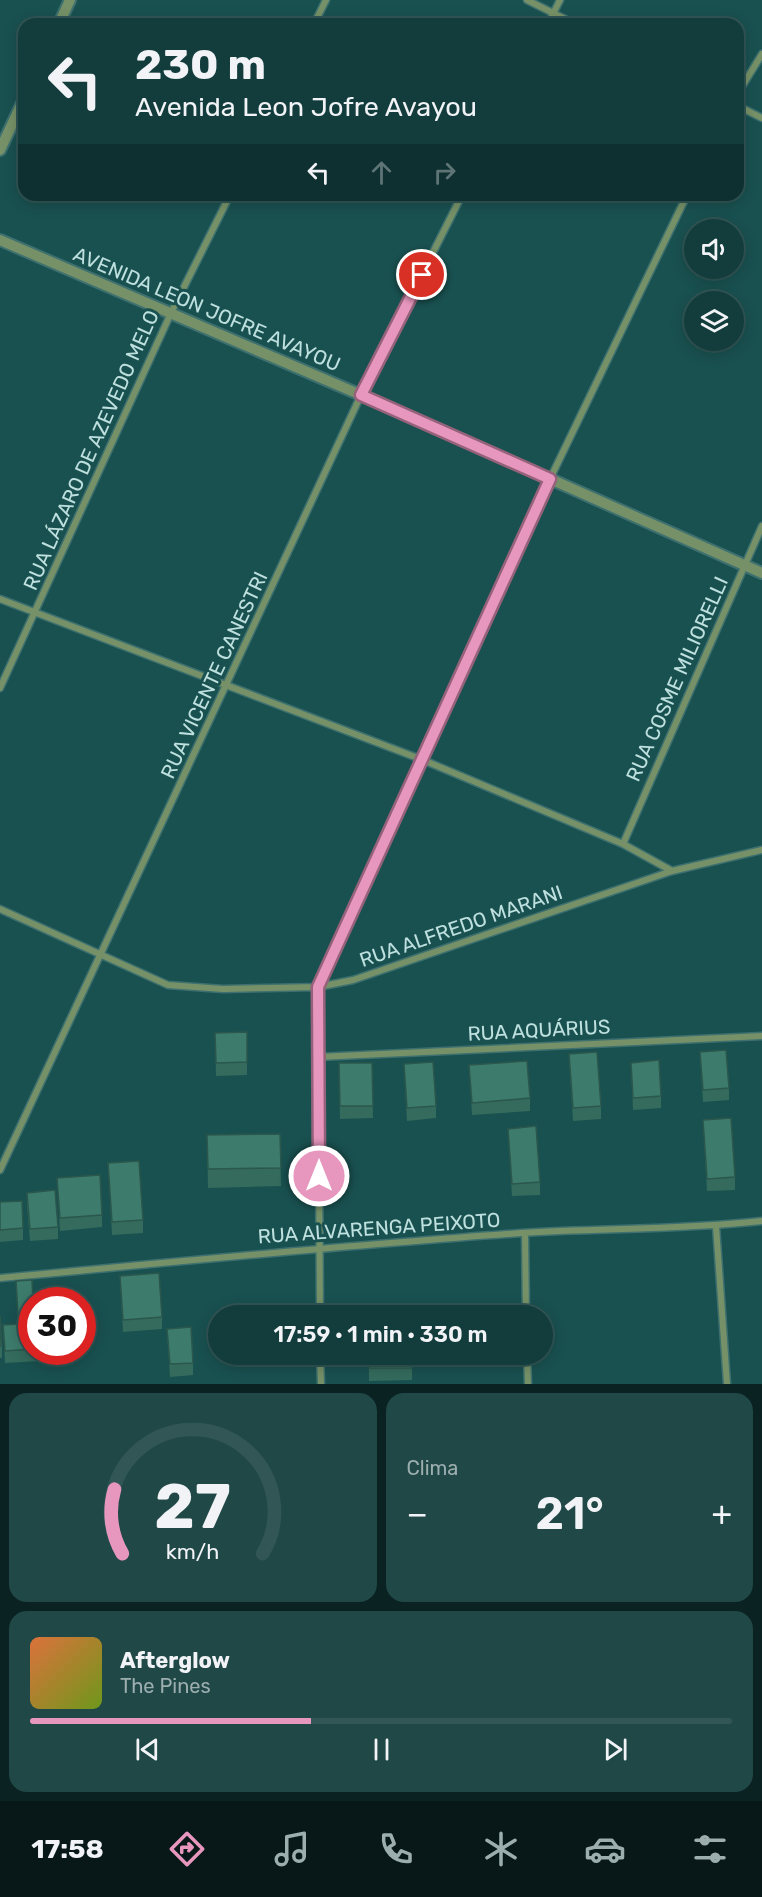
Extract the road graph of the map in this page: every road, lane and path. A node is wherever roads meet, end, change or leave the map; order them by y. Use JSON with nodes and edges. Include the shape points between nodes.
{"nodes":[{"id":1,"x":70,"y":0,"type":"edge"},
{"id":2,"x":326,"y":0,"type":"edge"},
{"id":3,"x":527,"y":0,"type":"edge"},
{"id":4,"x":560,"y":0,"type":"edge"},
{"id":5,"x":553,"y":13,"type":"junction"},
{"id":6,"x":62,"y":18,"type":"edge"},
{"id":7,"x":317,"y":18,"type":"edge"},
{"id":8,"x":551,"y":18,"type":"edge"},
{"id":9,"x":563,"y":18,"type":"edge"},
{"id":10,"x":762,"y":54,"type":"edge"},
{"id":11,"x":744,"y":83,"type":"edge"},
{"id":12,"x":744,"y":109,"type":"edge"},
{"id":13,"x":18,"y":112,"type":"edge"},
{"id":14,"x":762,"y":118,"type":"edge"},
{"id":15,"x":0,"y":150,"type":"edge"},
{"id":16,"x":227,"y":201,"type":"edge"},
{"id":17,"x":459,"y":201,"type":"edge"},
{"id":18,"x":684,"y":201,"type":"edge"},
{"id":19,"x":0,"y":240,"type":"edge"},
{"id":20,"x":171,"y":313,"type":"junction"},
{"id":21,"x":361,"y":395,"type":"junction"},
{"id":22,"x":550,"y":479,"type":"junction"},
{"id":23,"x":762,"y":526,"type":"edge"},
{"id":24,"x":745,"y":566,"type":"junction"},
{"id":25,"x":762,"y":573,"type":"edge"},
{"id":26,"x":0,"y":599,"type":"edge"},
{"id":27,"x":35,"y":613,"type":"junction"},
{"id":28,"x":227,"y":685,"type":"junction"},
{"id":29,"x":0,"y":688,"type":"edge"},
{"id":30,"x":423,"y":760,"type":"junction"},
{"id":31,"x":622,"y":844,"type":"junction"},
{"id":32,"x":762,"y":850,"type":"edge"},
{"id":33,"x":672,"y":871,"type":"junction"},
{"id":34,"x":0,"y":909,"type":"edge"},
{"id":35,"x":101,"y":956,"type":"junction"},
{"id":36,"x":318,"y":987,"type":"junction"},
{"id":37,"x":762,"y":1036,"type":"edge"},
{"id":38,"x":318,"y":1057,"type":"junction"},
{"id":39,"x":0,"y":1170,"type":"edge"},
{"id":40,"x":762,"y":1221,"type":"edge"},
{"id":41,"x":716,"y":1226,"type":"junction"},
{"id":42,"x":525,"y":1233,"type":"junction"},
{"id":43,"x":319,"y":1248,"type":"junction"},
{"id":44,"x":0,"y":1278,"type":"edge"},
{"id":45,"x":320,"y":1305,"type":"edge"},
{"id":46,"x":526,"y":1305,"type":"edge"},
{"id":47,"x":320,"y":1365,"type":"edge"},
{"id":48,"x":527,"y":1365,"type":"edge"},
{"id":49,"x":321,"y":1384,"type":"edge"},
{"id":50,"x":528,"y":1384,"type":"edge"},
{"id":51,"x":727,"y":1384,"type":"edge"}],
"edges":[{"from":1,"to":6,"type":"street"},
{"from":2,"to":7,"type":"street"},
{"from":3,"to":5,"type":"street"},
{"from":4,"to":5,"type":"street"},
{"from":5,"to":8,"type":"street"},
{"from":5,"to":9,"type":"street"},
{"from":10,"to":11,"type":"street"},
{"from":12,"to":14,"type":"street"},
{"from":13,"to":15,"type":"street"},
{"from":16,"to":20,"type":"street","name":"RUA LÁZARO DE AZEVEDO MELO"},
{"from":17,"to":21,"type":"street","name":"RUA VICENTE CANESTRI"},
{"from":18,"to":22,"type":"street"},
{"from":19,"to":20,"type":"street","name":"AVENIDA LEON JOFRE AVAYOU"},
{"from":20,"to":21,"type":"street","name":"AVENIDA LEON JOFRE AVAYOU"},
{"from":20,"to":27,"type":"street","name":"RUA LÁZARO DE AZEVEDO MELO"},
{"from":21,"to":22,"type":"street","name":"AVENIDA LEON JOFRE AVAYOU"},
{"from":21,"to":28,"type":"street","name":"RUA VICENTE CANESTRI"},
{"from":22,"to":24,"type":"street","name":"AVENIDA LEON JOFRE AVAYOU"},
{"from":22,"to":30,"type":"street"},
{"from":23,"to":24,"type":"street","name":"RUA COSME MILIORELLI"},
{"from":24,"to":25,"type":"street","name":"AVENIDA LEON JOFRE AVAYOU"},
{"from":24,"to":31,"type":"street","name":"RUA COSME MILIORELLI"},
{"from":26,"to":27,"type":"street"},
{"from":27,"to":28,"type":"street"},
{"from":27,"to":29,"type":"street","name":"RUA LÁZARO DE AZEVEDO MELO"},
{"from":28,"to":30,"type":"street"},
{"from":28,"to":35,"type":"street","name":"RUA VICENTE CANESTRI"},
{"from":30,"to":31,"type":"street"},
{"from":30,"to":36,"type":"street"},
{"from":31,"to":33,"type":"street"},
{"from":32,"to":33,"type":"street","name":"RUA ALFREDO MARANI"},
{"from":33,"to":36,"type":"street","name":"RUA ALFREDO MARANI","via":[[353,980]]},
{"from":34,"to":35,"type":"street","name":"RUA ALFREDO MARANI"},
{"from":35,"to":36,"type":"street","name":"RUA ALFREDO MARANI","via":[[168,985],[223,989]]},
{"from":35,"to":39,"type":"street","name":"RUA VICENTE CANESTRI"},
{"from":36,"to":38,"type":"street"},
{"from":37,"to":38,"type":"street","name":"RUA AQUÁRIUS"},
{"from":38,"to":43,"type":"street"},
{"from":40,"to":41,"type":"street","name":"RUA ALVARENGA PEIXOTO"},
{"from":41,"to":42,"type":"street","name":"RUA ALVARENGA PEIXOTO"},
{"from":41,"to":51,"type":"street"},
{"from":42,"to":43,"type":"street","name":"RUA ALVARENGA PEIXOTO"},
{"from":42,"to":46,"type":"street"},
{"from":43,"to":44,"type":"street","name":"RUA ALVARENGA PEIXOTO"},
{"from":43,"to":45,"type":"street"},
{"from":47,"to":49,"type":"street"},
{"from":48,"to":50,"type":"street"}]}
